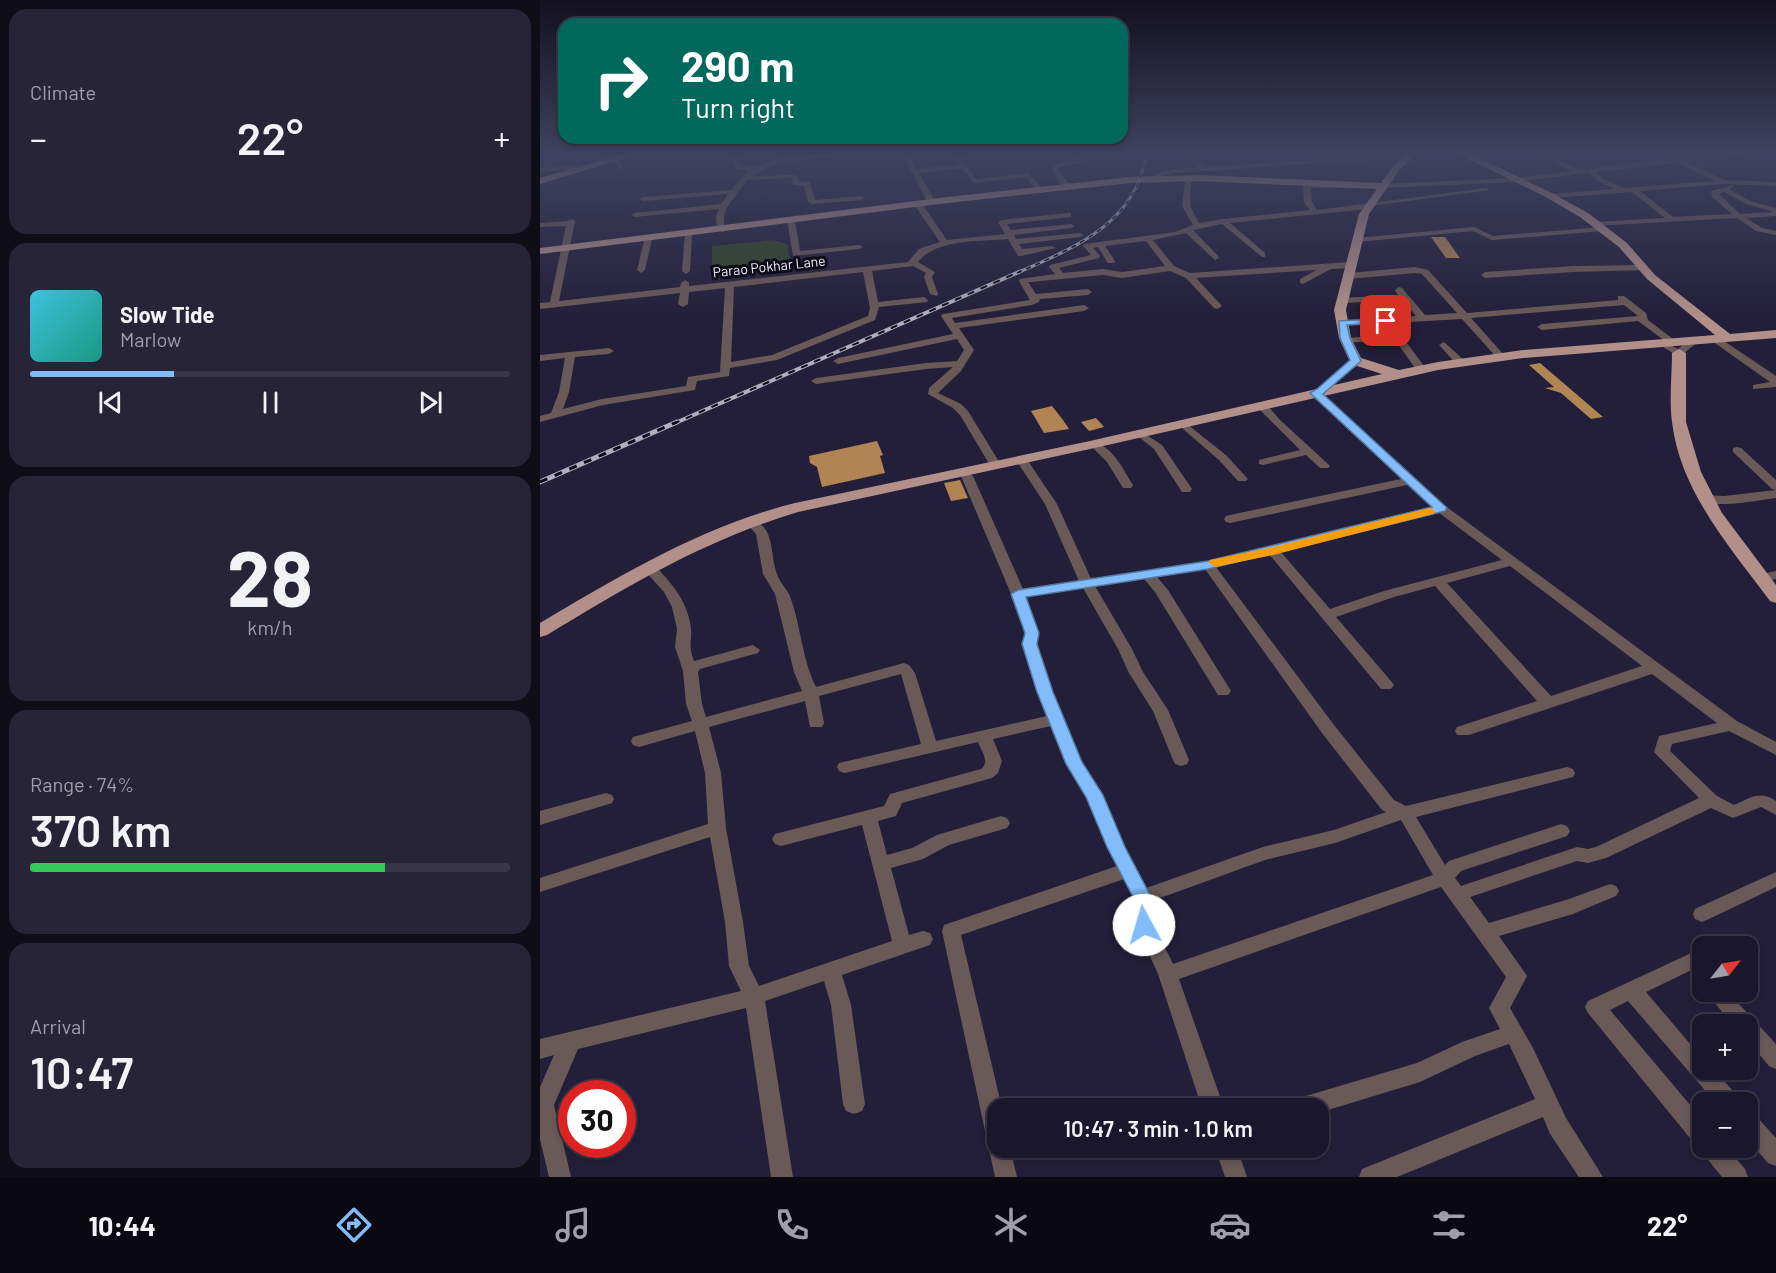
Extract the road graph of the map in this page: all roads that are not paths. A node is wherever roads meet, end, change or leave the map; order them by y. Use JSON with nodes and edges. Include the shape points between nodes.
{"nodes":[{"id":1,"x":722,"y":209,"type":"junction"},
{"id":2,"x":873,"y":209,"type":"edge"},
{"id":3,"x":928,"y":209,"type":"edge"},
{"id":4,"x":1186,"y":209,"type":"edge"},
{"id":5,"x":1313,"y":209,"type":"edge"},
{"id":6,"x":1342,"y":209,"type":"edge"},
{"id":7,"x":1367,"y":209,"type":"edge"},
{"id":8,"x":1570,"y":209,"type":"edge"},
{"id":9,"x":1656,"y":209,"type":"edge"},
{"id":10,"x":1731,"y":209,"type":"edge"},
{"id":11,"x":865,"y":210,"type":"joint"},
{"id":12,"x":1315,"y":212,"type":"junction"},
{"id":13,"x":1776,"y":212,"type":"edge"},
{"id":14,"x":636,"y":215,"type":"dead end"},
{"id":15,"x":1068,"y":215,"type":"dead end"},
{"id":16,"x":1740,"y":217,"type":"junction"},
{"id":17,"x":791,"y":220,"type":"junction"},
{"id":18,"x":1672,"y":220,"type":"junction"},
{"id":19,"x":1223,"y":221,"type":"junction"},
{"id":20,"x":646,"y":222,"type":"dead end"},
{"id":21,"x":540,"y":225,"type":"edge"},
{"id":22,"x":1071,"y":226,"type":"dead end"},
{"id":23,"x":1197,"y":226,"type":"junction"},
{"id":24,"x":1599,"y":227,"type":"junction"},
{"id":25,"x":721,"y":230,"type":"junction"},
{"id":26,"x":1188,"y":230,"type":"junction"},
{"id":27,"x":1776,"y":233,"type":"edge"},
{"id":28,"x":688,"y":234,"type":"junction"},
{"id":29,"x":1080,"y":235,"type":"dead end"},
{"id":30,"x":1011,"y":237,"type":"junction"},
{"id":31,"x":1148,"y":238,"type":"junction"},
{"id":32,"x":648,"y":239,"type":"junction"},
{"id":33,"x":1357,"y":240,"type":"junction"},
{"id":34,"x":945,"y":243,"type":"junction"},
{"id":35,"x":1099,"y":243,"type":"junction"},
{"id":36,"x":858,"y":247,"type":"dead end"},
{"id":37,"x":566,"y":248,"type":"junction"},
{"id":38,"x":1052,"y":248,"type":"dead end"},
{"id":39,"x":540,"y":251,"type":"edge"},
{"id":40,"x":1262,"y":255,"type":"dead end"},
{"id":41,"x":1215,"y":258,"type":"dead end"},
{"id":42,"x":1111,"y":261,"type":"dead end"},
{"id":43,"x":914,"y":263,"type":"junction"},
{"id":44,"x":1332,"y":264,"type":"junction"},
{"id":45,"x":1171,"y":268,"type":"junction"},
{"id":46,"x":1643,"y":268,"type":"junction"},
{"id":47,"x":641,"y":270,"type":"dead end"},
{"id":48,"x":867,"y":270,"type":"junction"},
{"id":49,"x":1349,"y":270,"type":"junction"},
{"id":50,"x":686,"y":271,"type":"dead end"},
{"id":51,"x":1189,"y":276,"type":"junction"},
{"id":52,"x":1485,"y":276,"type":"dead end"},
{"id":53,"x":1062,"y":277,"type":"junction"},
{"id":54,"x":1303,"y":281,"type":"dead end"},
{"id":55,"x":730,"y":284,"type":"junction"},
{"id":56,"x":685,"y":286,"type":"junction"},
{"id":57,"x":1088,"y":292,"type":"dead end"},
{"id":58,"x":934,"y":294,"type":"dead end"},
{"id":59,"x":1618,"y":295,"type":"dead end"},
{"id":60,"x":1035,"y":297,"type":"junction"},
{"id":61,"x":924,"y":300,"type":"dead end"},
{"id":62,"x":1343,"y":300,"type":"junction"},
{"id":63,"x":1628,"y":302,"type":"junction"},
{"id":64,"x":555,"y":304,"type":"junction"},
{"id":65,"x":683,"y":304,"type":"dead end"},
{"id":66,"x":874,"y":305,"type":"junction"},
{"id":67,"x":540,"y":306,"type":"edge"},
{"id":68,"x":1217,"y":306,"type":"dead end"},
{"id":69,"x":1084,"y":308,"type":"dead end"},
{"id":70,"x":1462,"y":315,"type":"junction"},
{"id":71,"x":1643,"y":318,"type":"junction"},
{"id":72,"x":1423,"y":319,"type":"junction"},
{"id":73,"x":1386,"y":321,"type":"junction"},
{"id":74,"x":1342,"y":323,"type":"junction"},
{"id":75,"x":953,"y":326,"type":"junction"},
{"id":76,"x":1542,"y":327,"type":"dead end"},
{"id":77,"x":1776,"y":334,"type":"edge"},
{"id":78,"x":960,"y":335,"type":"junction"},
{"id":79,"x":1396,"y":337,"type":"junction"},
{"id":80,"x":1721,"y":338,"type":"junction"},
{"id":81,"x":1346,"y":341,"type":"junction"},
{"id":82,"x":1444,"y":345,"type":"dead end"},
{"id":83,"x":1675,"y":348,"type":"junction"},
{"id":84,"x":609,"y":351,"type":"dead end"},
{"id":85,"x":570,"y":356,"type":"junction"},
{"id":86,"x":1502,"y":357,"type":"junction"},
{"id":87,"x":540,"y":358,"type":"edge"},
{"id":88,"x":838,"y":361,"type":"dead end"},
{"id":89,"x":1461,"y":363,"type":"junction"},
{"id":90,"x":962,"y":364,"type":"junction"},
{"id":91,"x":725,"y":366,"type":"junction"},
{"id":92,"x":1348,"y":368,"type":"junction"},
{"id":93,"x":1422,"y":370,"type":"junction"},
{"id":94,"x":1398,"y":375,"type":"junction"},
{"id":95,"x":816,"y":381,"type":"dead end"},
{"id":96,"x":1776,"y":383,"type":"edge"},
{"id":97,"x":1757,"y":387,"type":"dead end"},
{"id":98,"x":1316,"y":393,"type":"junction"},
{"id":99,"x":1264,"y":408,"type":"junction"},
{"id":100,"x":556,"y":415,"type":"junction"},
{"id":101,"x":540,"y":419,"type":"edge"},
{"id":102,"x":1187,"y":427,"type":"junction"},
{"id":103,"x":1145,"y":437,"type":"junction"},
{"id":104,"x":1098,"y":447,"type":"junction"},
{"id":105,"x":1737,"y":450,"type":"dead end"},
{"id":106,"x":1309,"y":451,"type":"junction"},
{"id":107,"x":1263,"y":462,"type":"dead end"},
{"id":108,"x":1024,"y":463,"type":"junction"},
{"id":109,"x":995,"y":465,"type":"junction"},
{"id":110,"x":1324,"y":466,"type":"dead end"},
{"id":111,"x":967,"y":476,"type":"junction"},
{"id":112,"x":1242,"y":479,"type":"dead end"},
{"id":113,"x":1408,"y":481,"type":"junction"},
{"id":114,"x":1127,"y":485,"type":"dead end"},
{"id":115,"x":1776,"y":486,"type":"edge"},
{"id":116,"x":1186,"y":489,"type":"dead end"},
{"id":117,"x":1776,"y":494,"type":"edge"},
{"id":118,"x":1706,"y":499,"type":"junction"},
{"id":119,"x":1441,"y":508,"type":"junction"},
{"id":120,"x":1230,"y":519,"type":"dead end"},
{"id":121,"x":754,"y":525,"type":"junction"},
{"id":122,"x":1273,"y":551,"type":"junction"},
{"id":123,"x":1511,"y":562,"type":"junction"},
{"id":124,"x":1208,"y":565,"type":"junction"},
{"id":125,"x":653,"y":572,"type":"junction"},
{"id":126,"x":1148,"y":575,"type":"junction"},
{"id":127,"x":1769,"y":577,"type":"edge"},
{"id":128,"x":1438,"y":581,"type":"junction"},
{"id":129,"x":1087,"y":584,"type":"junction"},
{"id":130,"x":1018,"y":594,"type":"junction"},
{"id":131,"x":1776,"y":597,"type":"edge"},
{"id":132,"x":1327,"y":615,"type":"junction"},
{"id":133,"x":540,"y":631,"type":"edge"},
{"id":134,"x":540,"y":640,"type":"edge"},
{"id":135,"x":753,"y":650,"type":"dead end"},
{"id":136,"x":1653,"y":669,"type":"junction"},
{"id":137,"x":690,"y":671,"type":"junction"},
{"id":138,"x":1386,"y":685,"type":"dead end"},
{"id":139,"x":1223,"y":691,"type":"dead end"},
{"id":140,"x":811,"y":693,"type":"junction"},
{"id":141,"x":1547,"y":702,"type":"junction"},
{"id":142,"x":1056,"y":719,"type":"junction"},
{"id":143,"x":816,"y":723,"type":"dead end"},
{"id":144,"x":701,"y":724,"type":"junction"},
{"id":145,"x":1731,"y":725,"type":"junction"},
{"id":146,"x":1463,"y":731,"type":"dead end"},
{"id":147,"x":984,"y":737,"type":"junction"},
{"id":148,"x":639,"y":741,"type":"dead end"},
{"id":149,"x":930,"y":748,"type":"junction"},
{"id":150,"x":1776,"y":749,"type":"edge"},
{"id":151,"x":1181,"y":760,"type":"dead end"},
{"id":152,"x":845,"y":767,"type":"dead end"},
{"id":153,"x":1567,"y":773,"type":"dead end"},
{"id":154,"x":606,"y":799,"type":"dead end"},
{"id":155,"x":1711,"y":800,"type":"junction"},
{"id":156,"x":1776,"y":809,"type":"edge"},
{"id":157,"x":1405,"y":813,"type":"junction"},
{"id":158,"x":540,"y":818,"type":"edge"},
{"id":159,"x":868,"y":818,"type":"junction"},
{"id":160,"x":1001,"y":823,"type":"dead end"},
{"id":161,"x":717,"y":828,"type":"junction"},
{"id":162,"x":1561,"y":831,"type":"dead end"},
{"id":163,"x":781,"y":839,"type":"dead end"},
{"id":164,"x":881,"y":864,"type":"junction"},
{"id":165,"x":1128,"y":870,"type":"junction"},
{"id":166,"x":1446,"y":878,"type":"junction"},
{"id":167,"x":1776,"y":879,"type":"edge"},
{"id":168,"x":540,"y":885,"type":"edge"},
{"id":169,"x":1610,"y":891,"type":"dead end"},
{"id":170,"x":1458,"y":894,"type":"junction"},
{"id":171,"x":1142,"y":897,"type":"junction"},
{"id":172,"x":1702,"y":914,"type":"dead end"},
{"id":173,"x":1485,"y":932,"type":"junction"},
{"id":174,"x":924,"y":939,"type":"dead end"},
{"id":175,"x":903,"y":947,"type":"junction"},
{"id":176,"x":1692,"y":961,"type":"edge"},
{"id":177,"x":831,"y":970,"type":"junction"},
{"id":178,"x":1168,"y":974,"type":"junction"},
{"id":179,"x":1631,"y":990,"type":"junction"},
{"id":180,"x":754,"y":996,"type":"junction"},
{"id":181,"x":1724,"y":1002,"type":"edge"},
{"id":182,"x":1733,"y":1014,"type":"edge"},
{"id":183,"x":1514,"y":1033,"type":"junction"},
{"id":184,"x":571,"y":1041,"type":"junction"},
{"id":185,"x":1758,"y":1042,"type":"edge"},
{"id":186,"x":540,"y":1049,"type":"edge"},
{"id":187,"x":1692,"y":1057,"type":"edge"},
{"id":188,"x":1776,"y":1059,"type":"edge"},
{"id":189,"x":1712,"y":1080,"type":"edge"},
{"id":190,"x":1721,"y":1092,"type":"edge"},
{"id":191,"x":988,"y":1098,"type":"edge"},
{"id":192,"x":1210,"y":1098,"type":"edge"},
{"id":193,"x":1329,"y":1099,"type":"edge"},
{"id":194,"x":854,"y":1104,"type":"dead end"},
{"id":195,"x":1548,"y":1104,"type":"junction"},
{"id":196,"x":542,"y":1106,"type":"edge"},
{"id":197,"x":1692,"y":1123,"type":"edge"},
{"id":198,"x":1758,"y":1135,"type":"edge"},
{"id":199,"x":1776,"y":1155,"type":"edge"},
{"id":200,"x":1001,"y":1158,"type":"edge"},
{"id":201,"x":1229,"y":1158,"type":"edge"},
{"id":202,"x":1721,"y":1158,"type":"edge"},
{"id":203,"x":560,"y":1177,"type":"edge"},
{"id":204,"x":782,"y":1177,"type":"edge"},
{"id":205,"x":1005,"y":1177,"type":"edge"},
{"id":206,"x":1236,"y":1177,"type":"edge"},
{"id":207,"x":1370,"y":1177,"type":"edge"},
{"id":208,"x":1592,"y":1177,"type":"edge"},
{"id":209,"x":1737,"y":1177,"type":"edge"}],
"edges":[{"from":1,"to":14,"type":"street"},
{"from":1,"to":20,"type":"street"},
{"from":1,"to":25,"type":"street"},
{"from":2,"to":11,"type":"main road"},
{"from":3,"to":34,"type":"street"},
{"from":4,"to":23,"type":"street"},
{"from":5,"to":12,"type":"street"},
{"from":6,"to":12,"type":"street"},
{"from":7,"to":33,"type":"main road"},
{"from":8,"to":24,"type":"main road"},
{"from":9,"to":18,"type":"street"},
{"from":10,"to":16,"type":"street"},
{"from":11,"to":17,"type":"main road"},
{"from":12,"to":19,"type":"street"},
{"from":13,"to":16,"type":"street"},
{"from":15,"to":30,"type":"street","via":[[1002,222]]},
{"from":16,"to":18,"type":"street"},
{"from":16,"to":27,"type":"street","via":[[1767,234]]},
{"from":17,"to":25,"type":"main road"},
{"from":17,"to":36,"type":"street","via":[[796,254]]},
{"from":18,"to":24,"type":"street"},
{"from":19,"to":23,"type":"street"},
{"from":19,"to":40,"type":"street"},
{"from":21,"to":37,"type":"street","via":[[571,222]]},
{"from":22,"to":30,"type":"street"},
{"from":23,"to":26,"type":"street"},
{"from":24,"to":33,"type":"street","via":[[1492,238],[1480,230],[1467,229]]},
{"from":24,"to":46,"type":"main road","via":[[1623,245]]},
{"from":25,"to":28,"type":"main road"},
{"from":26,"to":31,"type":"street"},
{"from":26,"to":41,"type":"street"},
{"from":28,"to":32,"type":"main road"},
{"from":28,"to":50,"type":"street"},
{"from":29,"to":30,"type":"street"},
{"from":30,"to":34,"type":"street","name":"Parao Pokhar Lane"},
{"from":30,"to":38,"type":"street","via":[[1021,253]]},
{"from":31,"to":35,"type":"street"},
{"from":31,"to":45,"type":"street"},
{"from":32,"to":37,"type":"main road"},
{"from":32,"to":47,"type":"street"},
{"from":33,"to":49,"type":"main road"},
{"from":34,"to":43,"type":"street","name":"Parao Pokhar Lane","via":[[922,251]]},
{"from":35,"to":42,"type":"street"},
{"from":35,"to":53,"type":"street","via":[[1087,246],[1096,256],[1053,267]]},
{"from":37,"to":39,"type":"main road"},
{"from":37,"to":64,"type":"street"},
{"from":43,"to":48,"type":"street","name":"Parao Pokhar Lane"},
{"from":43,"to":58,"type":"street","via":[[931,272],[928,277]]},
{"from":44,"to":49,"type":"street"},
{"from":44,"to":51,"type":"street"},
{"from":44,"to":54,"type":"street"},
{"from":45,"to":51,"type":"street"},
{"from":45,"to":53,"type":"street"},
{"from":46,"to":52,"type":"street"},
{"from":46,"to":80,"type":"main road"},
{"from":48,"to":55,"type":"street","name":"Parao Pokhar Lane"},
{"from":48,"to":66,"type":"street"},
{"from":49,"to":62,"type":"main road"},
{"from":49,"to":70,"type":"street","via":[[1425,272]]},
{"from":51,"to":68,"type":"street"},
{"from":53,"to":60,"type":"street","via":[[1023,281]]},
{"from":55,"to":56,"type":"street","name":"Parao Pokhar Lane"},
{"from":55,"to":91,"type":"street"},
{"from":56,"to":64,"type":"street","name":"Parao Pokhar Lane"},
{"from":56,"to":65,"type":"street"},
{"from":57,"to":60,"type":"street"},
{"from":59,"to":63,"type":"street"},
{"from":60,"to":75,"type":"street","via":[[1032,302],[946,316]]},
{"from":61,"to":66,"type":"street","via":[[910,305]]},
{"from":62,"to":72,"type":"street","via":[[1402,294]]},
{"from":62,"to":74,"type":"main road"},
{"from":63,"to":70,"type":"street"},
{"from":63,"to":71,"type":"street"},
{"from":64,"to":67,"type":"street","name":"Parao Pokhar Lane"},
{"from":66,"to":91,"type":"street","via":[[875,316],[866,322],[774,358]]},
{"from":69,"to":75,"type":"street"},
{"from":70,"to":72,"type":"street"},
{"from":70,"to":86,"type":"street"},
{"from":71,"to":76,"type":"street"},
{"from":71,"to":83,"type":"street"},
{"from":72,"to":73,"type":"street"},
{"from":73,"to":74,"type":"street"},
{"from":73,"to":79,"type":"street"},
{"from":74,"to":81,"type":"main road"},
{"from":75,"to":78,"type":"street"},
{"from":77,"to":80,"type":"main road"},
{"from":78,"to":88,"type":"street"},
{"from":78,"to":90,"type":"street","via":[[969,350]]},
{"from":79,"to":81,"type":"street"},
{"from":79,"to":93,"type":"street"},
{"from":80,"to":83,"type":"main road","via":[[1695,340]]},
{"from":80,"to":96,"type":"street"},
{"from":81,"to":92,"type":"main road"},
{"from":82,"to":89,"type":"street"},
{"from":83,"to":86,"type":"main road","via":[[1656,343]]},
{"from":83,"to":118,"type":"main road","via":[[1679,423],[1693,472]]},
{"from":84,"to":85,"type":"street"},
{"from":85,"to":87,"type":"street"},
{"from":85,"to":100,"type":"street"},
{"from":86,"to":89,"type":"main road"},
{"from":89,"to":93,"type":"main road"},
{"from":90,"to":95,"type":"street"},
{"from":90,"to":109,"type":"street","via":[[933,394],[957,405],[964,413]]},
{"from":91,"to":100,"type":"street","via":[[724,374],[692,379],[691,388],[602,402]]},
{"from":92,"to":94,"type":"main road"},
{"from":92,"to":98,"type":"main road"},
{"from":93,"to":94,"type":"main road"},
{"from":94,"to":98,"type":"main road"},
{"from":96,"to":97,"type":"street"},
{"from":98,"to":99,"type":"main road"},
{"from":98,"to":109,"type":"main road"},
{"from":98,"to":113,"type":"street"},
{"from":99,"to":102,"type":"main road"},
{"from":99,"to":106,"type":"street"},
{"from":100,"to":101,"type":"street"},
{"from":102,"to":103,"type":"main road"},
{"from":102,"to":112,"type":"street"},
{"from":103,"to":104,"type":"main road"},
{"from":103,"to":116,"type":"street","via":[[1158,447]]},
{"from":104,"to":108,"type":"main road"},
{"from":104,"to":114,"type":"street"},
{"from":105,"to":115,"type":"street"},
{"from":106,"to":107,"type":"street"},
{"from":106,"to":110,"type":"street"},
{"from":108,"to":111,"type":"main road"},
{"from":108,"to":129,"type":"street","via":[[1051,504]]},
{"from":109,"to":133,"type":"main road","via":[[760,517],[648,568]]},
{"from":111,"to":121,"type":"main road"},
{"from":111,"to":130,"type":"street"},
{"from":113,"to":119,"type":"street"},
{"from":113,"to":120,"type":"street"},
{"from":117,"to":118,"type":"street"},
{"from":118,"to":127,"type":"main road","via":[[1714,514]]},
{"from":119,"to":122,"type":"street"},
{"from":119,"to":123,"type":"street"},
{"from":121,"to":125,"type":"main road"},
{"from":121,"to":140,"type":"street","via":[[762,533],[770,574],[782,594],[801,672]]},
{"from":122,"to":124,"type":"street"},
{"from":122,"to":132,"type":"street"},
{"from":123,"to":128,"type":"street"},
{"from":123,"to":136,"type":"street"},
{"from":124,"to":126,"type":"street"},
{"from":124,"to":157,"type":"street","via":[[1388,805]]},
{"from":125,"to":134,"type":"main road"},
{"from":125,"to":137,"type":"street","via":[[679,607],[684,629],[682,648]]},
{"from":126,"to":129,"type":"street"},
{"from":126,"to":139,"type":"street"},
{"from":127,"to":131,"type":"main road"},
{"from":128,"to":132,"type":"street"},
{"from":128,"to":141,"type":"street"},
{"from":129,"to":130,"type":"street"},
{"from":129,"to":151,"type":"street","via":[[1160,710]]},
{"from":130,"to":142,"type":"street","via":[[1032,633],[1030,644]]},
{"from":132,"to":138,"type":"street"},
{"from":135,"to":137,"type":"street","via":[[695,666]]},
{"from":136,"to":141,"type":"street"},
{"from":136,"to":145,"type":"street"},
{"from":137,"to":144,"type":"street"},
{"from":140,"to":143,"type":"street"},
{"from":140,"to":144,"type":"street"},
{"from":140,"to":149,"type":"street","via":[[904,668]]},
{"from":141,"to":146,"type":"street"},
{"from":142,"to":147,"type":"street"},
{"from":142,"to":165,"type":"street","via":[[1074,764],[1094,795]]},
{"from":144,"to":148,"type":"street"},
{"from":144,"to":161,"type":"street","via":[[713,772]]},
{"from":145,"to":150,"type":"street"},
{"from":145,"to":155,"type":"street","via":[[1665,740],[1662,752]]},
{"from":147,"to":149,"type":"street"},
{"from":147,"to":159,"type":"street","via":[[994,761],[992,770],[896,798],[890,811]]},
{"from":149,"to":152,"type":"street"},
{"from":153,"to":157,"type":"street"},
{"from":154,"to":158,"type":"street"},
{"from":155,"to":156,"type":"street","via":[[1733,812],[1762,800]]},
{"from":155,"to":170,"type":"street","via":[[1600,853],[1577,854]]},
{"from":157,"to":166,"type":"street"},
{"from":157,"to":171,"type":"street","via":[[1263,854]]},
{"from":159,"to":163,"type":"street"},
{"from":159,"to":164,"type":"street"},
{"from":160,"to":164,"type":"street"},
{"from":161,"to":168,"type":"street"},
{"from":161,"to":180,"type":"street","via":[[739,966]]},
{"from":162,"to":166,"type":"street","via":[[1455,866]]},
{"from":164,"to":175,"type":"street"},
{"from":165,"to":171,"type":"street"},
{"from":165,"to":191,"type":"street","via":[[951,931]]},
{"from":166,"to":170,"type":"street"},
{"from":166,"to":178,"type":"street"},
{"from":167,"to":172,"type":"street"},
{"from":169,"to":173,"type":"street"},
{"from":170,"to":173,"type":"street"},
{"from":171,"to":178,"type":"street","via":[[1144,925]]},
{"from":173,"to":183,"type":"street","via":[[1517,976],[1499,1008]]},
{"from":174,"to":175,"type":"street"},
{"from":175,"to":177,"type":"street"},
{"from":176,"to":179,"type":"street"},
{"from":177,"to":180,"type":"street"},
{"from":177,"to":194,"type":"street","via":[[841,1005]]},
{"from":178,"to":192,"type":"street"},
{"from":179,"to":187,"type":"street"},
{"from":179,"to":197,"type":"street","via":[[1595,1007]]},
{"from":180,"to":184,"type":"street"},
{"from":180,"to":204,"type":"street"},
{"from":181,"to":182,"type":"street"},
{"from":183,"to":193,"type":"street","via":[[1419,1072]]},
{"from":183,"to":195,"type":"street"},
{"from":184,"to":186,"type":"street"},
{"from":184,"to":196,"type":"street"},
{"from":185,"to":188,"type":"street"},
{"from":189,"to":190,"type":"street"},
{"from":195,"to":207,"type":"street"},
{"from":195,"to":208,"type":"street"},
{"from":196,"to":203,"type":"street"},
{"from":198,"to":199,"type":"street"},
{"from":200,"to":205,"type":"street"},
{"from":201,"to":206,"type":"street"},
{"from":202,"to":209,"type":"street"}]}
